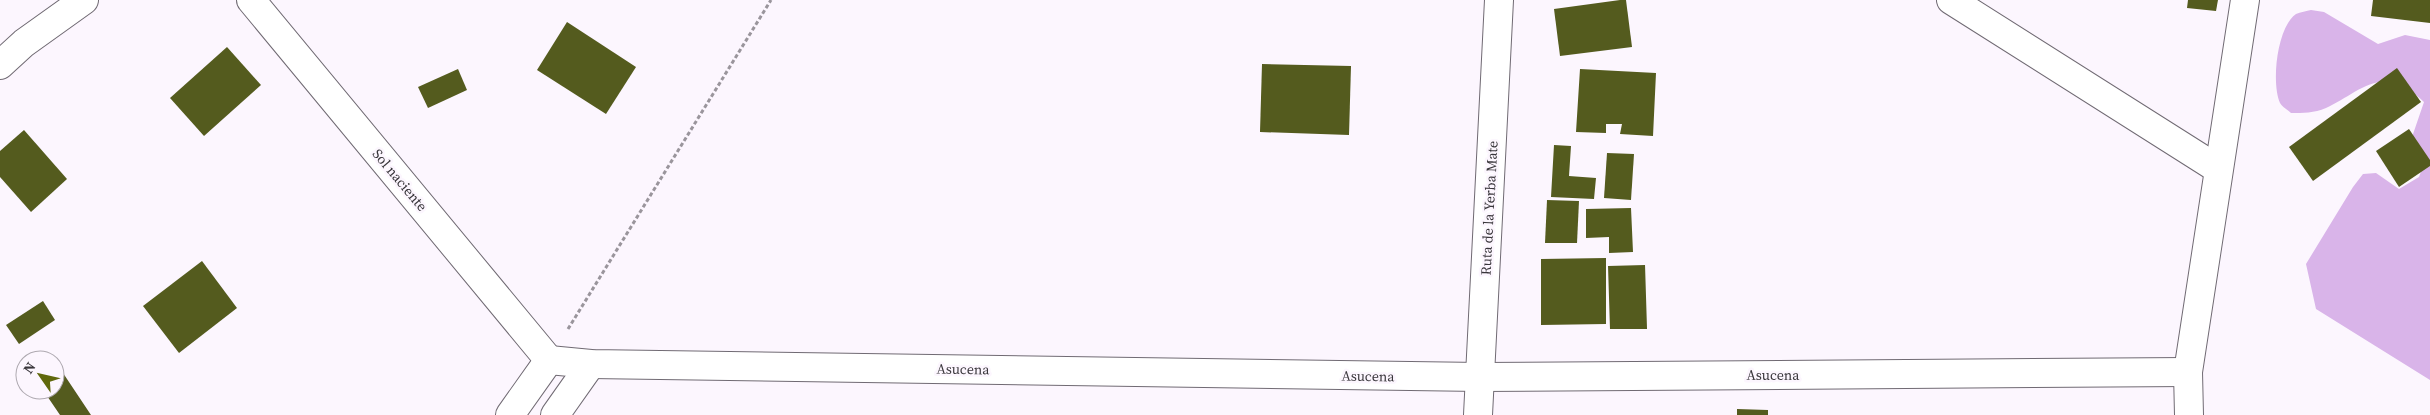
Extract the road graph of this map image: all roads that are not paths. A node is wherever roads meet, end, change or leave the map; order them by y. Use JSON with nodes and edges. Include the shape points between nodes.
{"nodes":[{"id":1,"x":84,"y":0,"type":"edge"},
{"id":2,"x":251,"y":0,"type":"edge"},
{"id":3,"x":1499,"y":0,"type":"edge"},
{"id":4,"x":1951,"y":0,"type":"edge"},
{"id":5,"x":2245,"y":0,"type":"edge"},
{"id":6,"x":0,"y":65,"type":"edge"},
{"id":7,"x":2218,"y":169,"type":"junction"},
{"id":8,"x":549,"y":360,"type":"junction"},
{"id":9,"x":591,"y":364,"type":"junction"},
{"id":10,"x":2188,"y":372,"type":"junction"},
{"id":11,"x":1480,"y":377,"type":"junction"},
{"id":12,"x":510,"y":415,"type":"edge"},
{"id":13,"x":555,"y":415,"type":"edge"},
{"id":14,"x":1478,"y":415,"type":"edge"},
{"id":15,"x":2189,"y":415,"type":"edge"}],
"edges":[{"from":1,"to":6,"type":"street","via":[[24,43]]},
{"from":2,"to":8,"type":"street","name":"Sol naciente"},
{"from":3,"to":11,"type":"street","name":"Ruta de la Yerba Mate"},
{"from":4,"to":7,"type":"street"},
{"from":5,"to":7,"type":"street"},
{"from":7,"to":10,"type":"street"},
{"from":8,"to":9,"type":"street","name":"Asucena"},
{"from":8,"to":12,"type":"street"},
{"from":9,"to":11,"type":"street","name":"Asucena"},
{"from":9,"to":13,"type":"street"},
{"from":10,"to":11,"type":"street","name":"Asucena"},
{"from":10,"to":15,"type":"street"},
{"from":11,"to":14,"type":"street","name":"Ruta de la Yerba Mate"}]}
